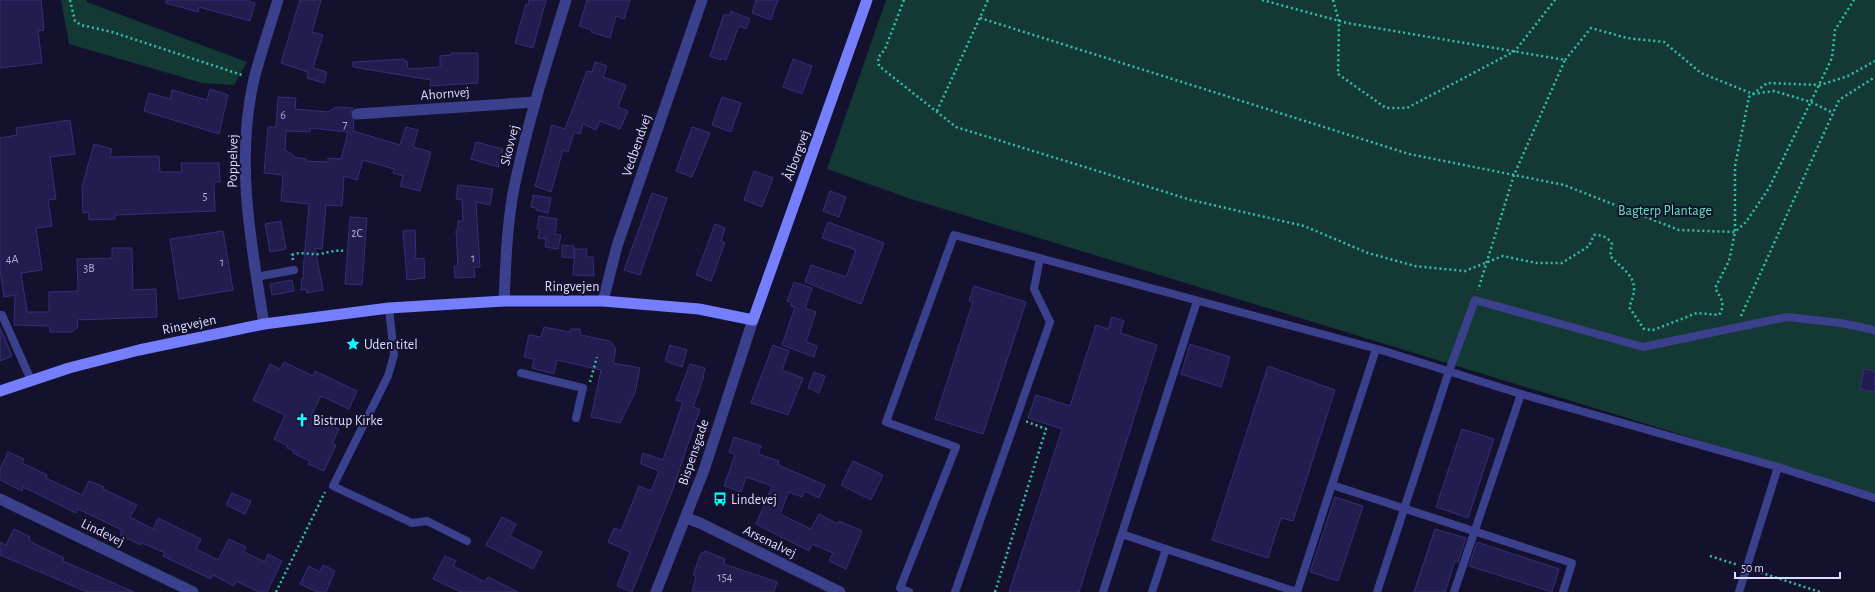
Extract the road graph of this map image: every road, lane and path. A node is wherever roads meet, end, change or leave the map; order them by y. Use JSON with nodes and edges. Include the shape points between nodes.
{"nodes":[{"id":1,"x":70,"y":0,"type":"edge"},
{"id":2,"x":278,"y":0,"type":"edge"},
{"id":3,"x":566,"y":0,"type":"edge"},
{"id":4,"x":702,"y":0,"type":"edge"},
{"id":5,"x":867,"y":0,"type":"edge"},
{"id":6,"x":904,"y":0,"type":"edge"},
{"id":7,"x":988,"y":0,"type":"edge"},
{"id":8,"x":1262,"y":0,"type":"edge"},
{"id":9,"x":1333,"y":0,"type":"edge"},
{"id":10,"x":1555,"y":0,"type":"edge"},
{"id":11,"x":1854,"y":0,"type":"edge"},
{"id":12,"x":980,"y":18,"type":"junction"},
{"id":13,"x":1338,"y":21,"type":"junction"},
{"id":14,"x":1515,"y":51,"type":"junction"},
{"id":15,"x":1565,"y":60,"type":"junction"},
{"id":16,"x":1875,"y":61,"type":"edge"},
{"id":17,"x":1875,"y":77,"type":"edge"},
{"id":18,"x":254,"y":79,"type":"junction"},
{"id":19,"x":1820,"y":85,"type":"junction"},
{"id":20,"x":1753,"y":94,"type":"junction"},
{"id":21,"x":535,"y":102,"type":"junction"},
{"id":22,"x":1811,"y":102,"type":"junction"},
{"id":23,"x":938,"y":111,"type":"junction"},
{"id":24,"x":1833,"y":113,"type":"junction"},
{"id":25,"x":357,"y":114,"type":"dead end"},
{"id":26,"x":1514,"y":175,"type":"junction"},
{"id":27,"x":1735,"y":232,"type":"junction"},
{"id":28,"x":345,"y":250,"type":"dead end"},
{"id":29,"x":1040,"y":258,"type":"junction"},
{"id":30,"x":1486,"y":263,"type":"junction"},
{"id":31,"x":294,"y":270,"type":"joint"},
{"id":32,"x":256,"y":277,"type":"junction"},
{"id":33,"x":1475,"y":300,"type":"junction"},
{"id":34,"x":504,"y":301,"type":"junction"},
{"id":35,"x":603,"y":301,"type":"junction"},
{"id":36,"x":1198,"y":301,"type":"junction"},
{"id":37,"x":390,"y":308,"type":"junction"},
{"id":38,"x":0,"y":315,"type":"edge"},
{"id":39,"x":753,"y":320,"type":"junction"},
{"id":40,"x":264,"y":324,"type":"junction"},
{"id":41,"x":1736,"y":328,"type":"junction"},
{"id":42,"x":1875,"y":330,"type":"edge"},
{"id":43,"x":1376,"y":349,"type":"junction"},
{"id":44,"x":597,"y":357,"type":"dead end"},
{"id":45,"x":1449,"y":371,"type":"junction"},
{"id":46,"x":521,"y":373,"type":"dead end"},
{"id":47,"x":31,"y":380,"type":"junction"},
{"id":48,"x":583,"y":388,"type":"junction"},
{"id":49,"x":0,"y":391,"type":"edge"},
{"id":50,"x":1521,"y":394,"type":"junction"},
{"id":51,"x":576,"y":418,"type":"dead end"},
{"id":52,"x":1016,"y":418,"type":"junction"},
{"id":53,"x":1778,"y":468,"type":"junction"},
{"id":54,"x":1332,"y":485,"type":"junction"},
{"id":55,"x":333,"y":486,"type":"junction"},
{"id":56,"x":1875,"y":498,"type":"edge"},
{"id":57,"x":0,"y":499,"type":"edge"},
{"id":58,"x":1404,"y":510,"type":"junction"},
{"id":59,"x":686,"y":518,"type":"junction"},
{"id":60,"x":1474,"y":530,"type":"junction"},
{"id":61,"x":1122,"y":534,"type":"junction"},
{"id":62,"x":467,"y":542,"type":"dead end"},
{"id":63,"x":1166,"y":549,"type":"junction"},
{"id":64,"x":1710,"y":556,"type":"dead end"},
{"id":65,"x":1747,"y":568,"type":"junction"},
{"id":66,"x":187,"y":591,"type":"edge"},
{"id":67,"x":276,"y":592,"type":"edge"},
{"id":68,"x":656,"y":592,"type":"edge"},
{"id":69,"x":840,"y":592,"type":"edge"},
{"id":70,"x":909,"y":592,"type":"edge"},
{"id":71,"x":955,"y":592,"type":"edge"},
{"id":72,"x":995,"y":592,"type":"edge"},
{"id":73,"x":1103,"y":592,"type":"edge"},
{"id":74,"x":1152,"y":592,"type":"edge"},
{"id":75,"x":1297,"y":592,"type":"edge"},
{"id":76,"x":1377,"y":592,"type":"edge"},
{"id":77,"x":1454,"y":592,"type":"edge"},
{"id":78,"x":1563,"y":592,"type":"edge"},
{"id":79,"x":1739,"y":592,"type":"edge"},
{"id":80,"x":1820,"y":592,"type":"edge"}],
"edges":[{"from":1,"to":18,"type":"path","via":[[75,21],[81,25],[112,32]]},
{"from":2,"to":18,"type":"street","name":"Poppelvej"},
{"from":3,"to":21,"type":"street","name":"Skovvej"},
{"from":4,"to":35,"type":"street","name":"Vedbendvej","via":[[617,246]]},
{"from":5,"to":39,"type":"main road","name":"Ålborgvej"},
{"from":6,"to":23,"type":"path","via":[[885,49],[878,58],[879,66]]},
{"from":7,"to":12,"type":"path"},
{"from":8,"to":13,"type":"path"},
{"from":9,"to":13,"type":"path"},
{"from":10,"to":14,"type":"path"},
{"from":11,"to":19,"type":"path","via":[[1835,30],[1832,58]]},
{"from":12,"to":23,"type":"path"},
{"from":12,"to":26,"type":"path","via":[[1409,154]]},
{"from":13,"to":14,"type":"path"},
{"from":13,"to":14,"type":"path","via":[[1338,74],[1386,108],[1407,108]]},
{"from":14,"to":15,"type":"path"},
{"from":15,"to":20,"type":"path","via":[[1591,28],[1627,38],[1664,42],[1701,73]]},
{"from":15,"to":26,"type":"path"},
{"from":16,"to":19,"type":"path","via":[[1848,76]]},
{"from":17,"to":24,"type":"path","via":[[1839,100]]},
{"from":18,"to":32,"type":"street","name":"Poppelvej","via":[[244,168]]},
{"from":19,"to":20,"type":"path","via":[[1767,83]]},
{"from":19,"to":22,"type":"path"},
{"from":20,"to":22,"type":"path","via":[[1774,91]]},
{"from":20,"to":27,"type":"path","via":[[1749,97],[1735,166]]},
{"from":21,"to":25,"type":"street","name":"Ahornvej"},
{"from":21,"to":34,"type":"street","name":"Skovvej","via":[[516,175],[507,235]]},
{"from":22,"to":24,"type":"path"},
{"from":22,"to":27,"type":"path","via":[[1769,188],[1746,222]]},
{"from":23,"to":30,"type":"path","via":[[956,127],[1191,200],[1304,226],[1368,254],[1415,266],[1465,271]]},
{"from":24,"to":41,"type":"path"},
{"from":26,"to":27,"type":"path","via":[[1564,186],[1679,230]]},
{"from":26,"to":30,"type":"path"},
{"from":27,"to":30,"type":"path","via":[[1729,261],[1715,288],[1723,300],[1719,315],[1697,313],[1654,330],[1644,329],[1629,307],[1636,294],[1633,278],[1610,256],[1612,244],[1609,239],[1600,235],[1594,235],[1589,246],[1562,263],[1536,263],[1503,256]]},
{"from":28,"to":31,"type":"path","via":[[319,254],[297,253],[292,255]]},
{"from":29,"to":36,"type":"lane"},
{"from":29,"to":52,"type":"lane","via":[[1034,289],[1050,322]]},
{"from":29,"to":70,"type":"lane","via":[[954,235],[886,422],[956,447],[900,588]]},
{"from":30,"to":33,"type":"path"},
{"from":31,"to":32,"type":"lane"},
{"from":32,"to":40,"type":"street","name":"Poppelvej"},
{"from":33,"to":41,"type":"lane","via":[[1643,347]]},
{"from":33,"to":45,"type":"lane"},
{"from":34,"to":35,"type":"main road","name":"Ringvejen"},
{"from":34,"to":37,"type":"main road","name":"Ringvejen"},
{"from":35,"to":39,"type":"main road","name":"Ringvejen","via":[[699,309]]},
{"from":36,"to":43,"type":"lane"},
{"from":36,"to":61,"type":"lane"},
{"from":37,"to":40,"type":"main road","name":"Ringvejen"},
{"from":37,"to":55,"type":"lane","via":[[394,355],[388,376]]},
{"from":38,"to":47,"type":"lane"},
{"from":39,"to":59,"type":"street","name":"Bispensgade"},
{"from":40,"to":47,"type":"main road","name":"Ringvejen","via":[[139,350]]},
{"from":41,"to":42,"type":"lane","via":[[1787,317]]},
{"from":43,"to":45,"type":"lane"},
{"from":43,"to":54,"type":"lane"},
{"from":44,"to":48,"type":"path","via":[[591,381]]},
{"from":45,"to":50,"type":"lane"},
{"from":45,"to":58,"type":"lane"},
{"from":46,"to":48,"type":"lane"},
{"from":47,"to":49,"type":"main road","name":"Ringvejen"},
{"from":48,"to":51,"type":"lane"},
{"from":50,"to":53,"type":"lane"},
{"from":50,"to":60,"type":"lane"},
{"from":52,"to":71,"type":"lane"},
{"from":52,"to":72,"type":"path","via":[[1046,429]]},
{"from":53,"to":56,"type":"lane"},
{"from":53,"to":65,"type":"lane"},
{"from":54,"to":58,"type":"lane"},
{"from":54,"to":75,"type":"lane"},
{"from":55,"to":62,"type":"lane","via":[[412,523],[427,521]]},
{"from":55,"to":67,"type":"path","via":[[326,490]]},
{"from":57,"to":66,"type":"street","name":"Lindevej"},
{"from":58,"to":60,"type":"lane"},
{"from":58,"to":76,"type":"lane"},
{"from":59,"to":68,"type":"street","name":"Bispensgade"},
{"from":59,"to":69,"type":"street","name":"Arsenalvej"},
{"from":60,"to":77,"type":"lane"},
{"from":60,"to":78,"type":"lane","via":[[1572,563]]},
{"from":61,"to":63,"type":"lane"},
{"from":61,"to":73,"type":"lane"},
{"from":63,"to":74,"type":"lane"},
{"from":63,"to":75,"type":"lane"},
{"from":64,"to":65,"type":"path"},
{"from":65,"to":79,"type":"lane"},
{"from":65,"to":80,"type":"path"}]}
